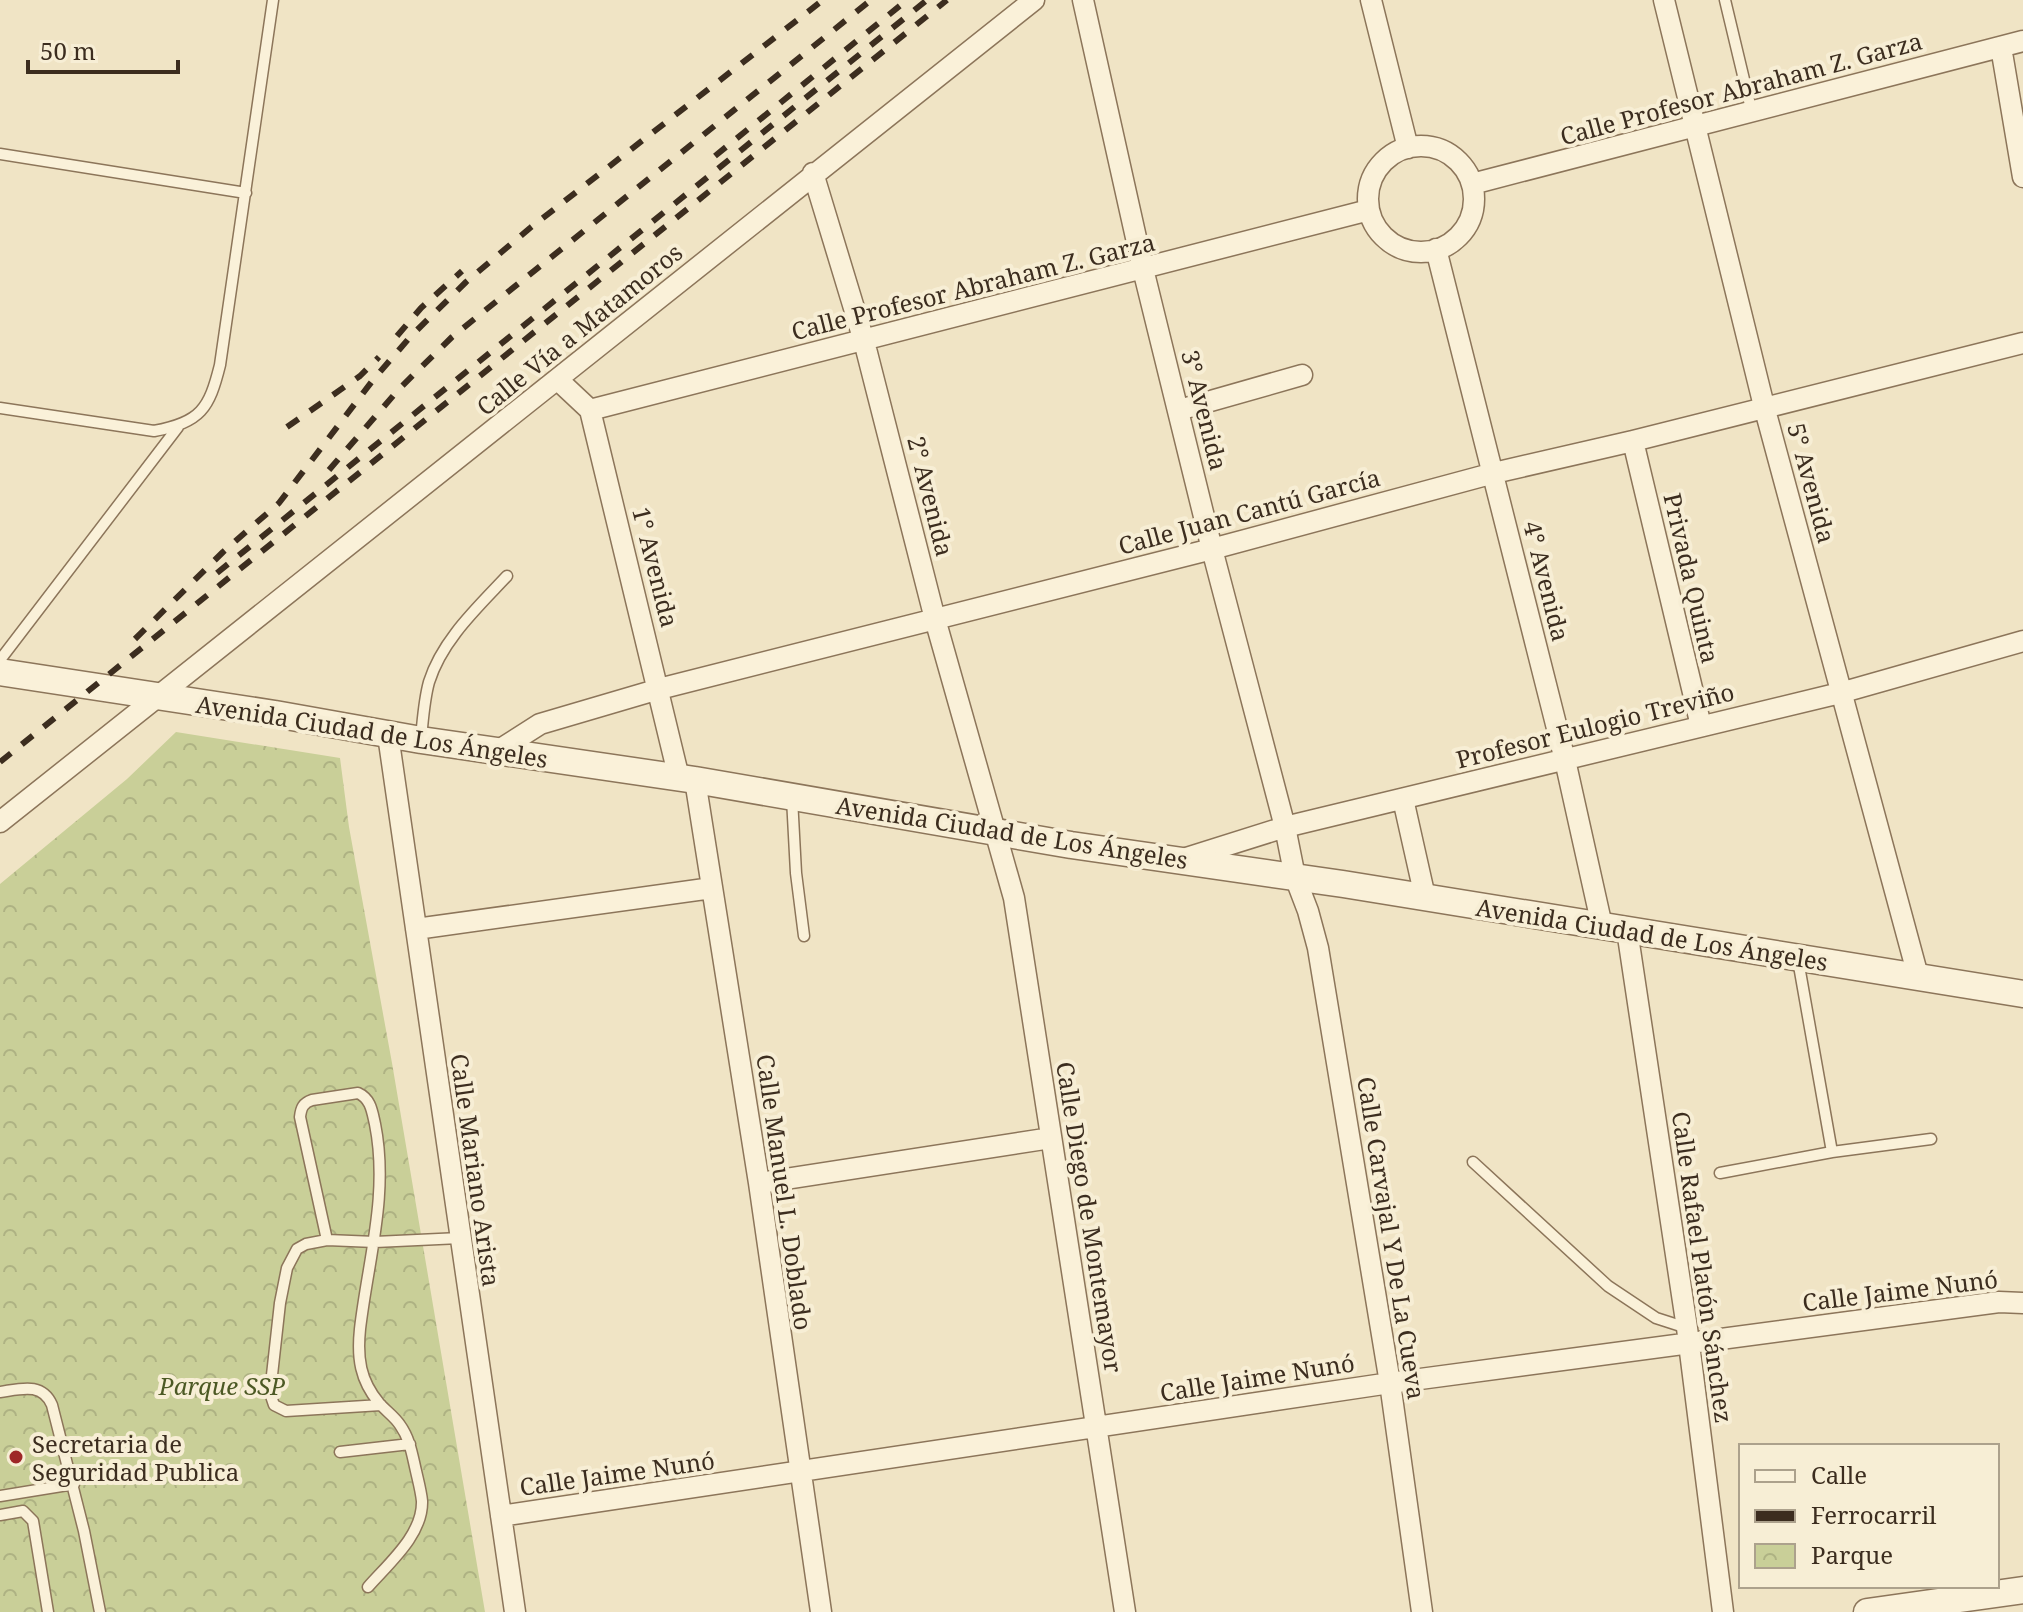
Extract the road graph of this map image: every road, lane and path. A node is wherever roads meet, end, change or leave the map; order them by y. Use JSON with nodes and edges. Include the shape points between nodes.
{"nodes":[{"id":1,"x":273,"y":0,"type":"edge"},
{"id":2,"x":1034,"y":0,"type":"edge"},
{"id":3,"x":1083,"y":0,"type":"edge"},
{"id":4,"x":1371,"y":0,"type":"edge"},
{"id":5,"x":1664,"y":0,"type":"edge"},
{"id":6,"x":1725,"y":0,"type":"edge"},
{"id":7,"x":2023,"y":41,"type":"edge"},
{"id":8,"x":2001,"y":47,"type":"junction"},
{"id":9,"x":1752,"y":113,"type":"junction"},
{"id":10,"x":1697,"y":127,"type":"junction"},
{"id":11,"x":1408,"y":148,"type":"junction"},
{"id":12,"x":0,"y":154,"type":"edge"},
{"id":13,"x":813,"y":173,"type":"junction"},
{"id":14,"x":2023,"y":177,"type":"edge"},
{"id":15,"x":1472,"y":184,"type":"junction"},
{"id":16,"x":246,"y":193,"type":"junction"},
{"id":17,"x":1369,"y":210,"type":"junction"},
{"id":18,"x":1436,"y":249,"type":"junction"},
{"id":19,"x":1143,"y":269,"type":"junction"},
{"id":20,"x":864,"y":341,"type":"junction"},
{"id":21,"x":2023,"y":343,"type":"edge"},
{"id":22,"x":1302,"y":375,"type":"dead end"},
{"id":23,"x":558,"y":380,"type":"junction"},
{"id":24,"x":1764,"y":406,"type":"junction"},
{"id":25,"x":0,"y":408,"type":"edge"},
{"id":26,"x":590,"y":410,"type":"junction"},
{"id":27,"x":1179,"y":410,"type":"junction"},
{"id":28,"x":178,"y":427,"type":"junction"},
{"id":29,"x":1633,"y":441,"type":"junction"},
{"id":30,"x":1494,"y":473,"type":"junction"},
{"id":31,"x":1212,"y":549,"type":"junction"},
{"id":32,"x":507,"y":576,"type":"dead end"},
{"id":33,"x":935,"y":619,"type":"junction"},
{"id":34,"x":2023,"y":641,"type":"edge"},
{"id":35,"x":0,"y":660,"type":"edge"},
{"id":36,"x":0,"y":672,"type":"edge"},
{"id":37,"x":659,"y":689,"type":"junction"},
{"id":38,"x":1840,"y":693,"type":"junction"},
{"id":39,"x":156,"y":697,"type":"junction"},
{"id":40,"x":1701,"y":726,"type":"junction"},
{"id":41,"x":388,"y":735,"type":"junction"},
{"id":42,"x":421,"y":740,"type":"junction"},
{"id":43,"x":496,"y":752,"type":"junction"},
{"id":44,"x":1565,"y":760,"type":"junction"},
{"id":45,"x":687,"y":779,"type":"junction"},
{"id":46,"x":792,"y":796,"type":"junction"},
{"id":47,"x":1403,"y":799,"type":"junction"},
{"id":48,"x":0,"y":822,"type":"edge"},
{"id":49,"x":1285,"y":827,"type":"junction"},
{"id":50,"x":995,"y":831,"type":"junction"},
{"id":51,"x":1180,"y":860,"type":"junction"},
{"id":52,"x":1295,"y":877,"type":"junction"},
{"id":53,"x":712,"y":888,"type":"junction"},
{"id":54,"x":1425,"y":897,"type":"junction"},
{"id":55,"x":1614,"y":928,"type":"junction"},
{"id":56,"x":416,"y":929,"type":"junction"},
{"id":57,"x":804,"y":936,"type":"dead end"},
{"id":58,"x":1798,"y":958,"type":"junction"},
{"id":59,"x":1918,"y":976,"type":"junction"},
{"id":60,"x":2023,"y":994,"type":"edge"},
{"id":61,"x":1051,"y":1138,"type":"junction"},
{"id":62,"x":1931,"y":1139,"type":"dead end"},
{"id":63,"x":1832,"y":1152,"type":"junction"},
{"id":64,"x":1473,"y":1162,"type":"dead end"},
{"id":65,"x":1720,"y":1173,"type":"dead end"},
{"id":66,"x":759,"y":1183,"type":"junction"},
{"id":67,"x":460,"y":1238,"type":"junction"},
{"id":68,"x":327,"y":1240,"type":"junction"},
{"id":69,"x":375,"y":1242,"type":"junction"},
{"id":70,"x":2023,"y":1303,"type":"edge"},
{"id":71,"x":1688,"y":1335,"type":"junction"},
{"id":72,"x":1390,"y":1383,"type":"junction"},
{"id":73,"x":0,"y":1392,"type":"edge"},
{"id":74,"x":381,"y":1405,"type":"junction"},
{"id":75,"x":1097,"y":1428,"type":"junction"},
{"id":76,"x":410,"y":1444,"type":"junction"},
{"id":77,"x":340,"y":1452,"type":"dead end"},
{"id":78,"x":799,"y":1472,"type":"junction"},
{"id":79,"x":74,"y":1484,"type":"junction"},
{"id":80,"x":0,"y":1496,"type":"edge"},
{"id":81,"x":0,"y":1515,"type":"edge"},
{"id":82,"x":501,"y":1516,"type":"junction"},
{"id":83,"x":368,"y":1587,"type":"dead end"},
{"id":84,"x":2023,"y":1590,"type":"edge"},
{"id":85,"x":48,"y":1612,"type":"edge"},
{"id":86,"x":100,"y":1612,"type":"edge"},
{"id":87,"x":515,"y":1612,"type":"edge"},
{"id":88,"x":821,"y":1612,"type":"edge"},
{"id":89,"x":1125,"y":1612,"type":"edge"},
{"id":90,"x":1422,"y":1612,"type":"edge"},
{"id":91,"x":1723,"y":1612,"type":"edge"},
{"id":92,"x":1867,"y":1612,"type":"edge"}],
"edges":[{"from":1,"to":16,"type":"lane"},
{"from":2,"to":13,"type":"street","name":"Calle Vía a Matamoros"},
{"from":3,"to":19,"type":"street","name":"3° Avenida"},
{"from":4,"to":11,"type":"street"},
{"from":5,"to":10,"type":"street","name":"5° Avenida"},
{"from":6,"to":9,"type":"lane"},
{"from":7,"to":8,"type":"street","name":"Calle Profesor Abraham Z. Garza"},
{"from":8,"to":9,"type":"street","name":"Calle Profesor Abraham Z. Garza"},
{"from":8,"to":14,"type":"street"},
{"from":9,"to":10,"type":"street","name":"Calle Profesor Abraham Z. Garza"},
{"from":10,"to":15,"type":"street","name":"Calle Profesor Abraham Z. Garza"},
{"from":10,"to":24,"type":"street","name":"5° Avenida"},
{"from":11,"to":15,"type":"street","via":[[1438,148],[1453,156]]},
{"from":11,"to":17,"type":"street","via":[[1387,158],[1375,173]]},
{"from":12,"to":16,"type":"lane"},
{"from":13,"to":20,"type":"street","name":"2° Avenida"},
{"from":13,"to":23,"type":"street","name":"Calle Vía a Matamoros"},
{"from":15,"to":18,"type":"street","via":[[1471,217],[1451,242]]},
{"from":16,"to":28,"type":"lane","via":[[213,391],[196,417]]},
{"from":17,"to":18,"type":"street","via":[[1387,239],[1402,248]]},
{"from":17,"to":19,"type":"street","name":"Calle Profesor Abraham Z. Garza"},
{"from":18,"to":30,"type":"street","name":"4° Avenida"},
{"from":19,"to":20,"type":"street","name":"Calle Profesor Abraham Z. Garza"},
{"from":19,"to":27,"type":"street","name":"3° Avenida"},
{"from":20,"to":26,"type":"street","name":"Calle Profesor Abraham Z. Garza"},
{"from":20,"to":33,"type":"street","name":"2° Avenida"},
{"from":21,"to":24,"type":"street","name":"Calle Juan Cantú García"},
{"from":22,"to":27,"type":"street"},
{"from":23,"to":26,"type":"street"},
{"from":23,"to":39,"type":"street","name":"Calle Vía a Matamoros"},
{"from":24,"to":29,"type":"street","name":"Calle Juan Cantú García"},
{"from":24,"to":38,"type":"street","name":"5° Avenida"},
{"from":25,"to":28,"type":"lane","via":[[154,431]]},
{"from":26,"to":37,"type":"street","name":"1° Avenida"},
{"from":27,"to":31,"type":"street","name":"3° Avenida"},
{"from":28,"to":35,"type":"lane"},
{"from":29,"to":30,"type":"street","name":"Calle Juan Cantú García"},
{"from":29,"to":40,"type":"street","name":"Privada Quinta"},
{"from":30,"to":31,"type":"street","name":"Calle Juan Cantú García"},
{"from":30,"to":44,"type":"street","name":"4° Avenida"},
{"from":31,"to":33,"type":"street","name":"Calle Juan Cantú García"},
{"from":31,"to":49,"type":"street","name":"3° Avenida"},
{"from":32,"to":42,"type":"lane","via":[[442,653],[430,680]]},
{"from":33,"to":37,"type":"street","name":"Calle Juan Cantú García"},
{"from":33,"to":50,"type":"street","name":"2° Avenida"},
{"from":34,"to":38,"type":"street","name":"Profesor Eulogio Treviño"},
{"from":36,"to":39,"type":"street","name":"Avenida Ciudad de Los Ángeles"},
{"from":37,"to":43,"type":"street","name":"Calle Juan Cantú García","via":[[540,724]]},
{"from":37,"to":45,"type":"street","name":"1° Avenida"},
{"from":38,"to":40,"type":"street","name":"Profesor Eulogio Treviño"},
{"from":38,"to":59,"type":"street","name":"5° Avenida"},
{"from":39,"to":41,"type":"street","name":"Avenida Ciudad de Los Ángeles"},
{"from":39,"to":48,"type":"street","name":"Calle Vía a Matamoros"},
{"from":40,"to":44,"type":"street","name":"Profesor Eulogio Treviño"},
{"from":41,"to":42,"type":"street","name":"Avenida Ciudad de Los Ángeles"},
{"from":41,"to":56,"type":"street","name":"Calle Mariano Arista"},
{"from":42,"to":43,"type":"street","name":"Avenida Ciudad de Los Ángeles"},
{"from":43,"to":45,"type":"street","name":"Avenida Ciudad de Los Ángeles"},
{"from":44,"to":47,"type":"street","name":"Profesor Eulogio Treviño"},
{"from":44,"to":55,"type":"street","name":"4° Avenida"},
{"from":45,"to":46,"type":"street","name":"Avenida Ciudad de Los Ángeles"},
{"from":45,"to":53,"type":"street","name":"Calle Manuel L. Doblado"},
{"from":46,"to":50,"type":"street","name":"Avenida Ciudad de Los Ángeles"},
{"from":46,"to":57,"type":"lane"},
{"from":47,"to":49,"type":"street","name":"Profesor Eulogio Treviño"},
{"from":47,"to":54,"type":"street"},
{"from":49,"to":51,"type":"street","name":"Profesor Eulogio Treviño"},
{"from":49,"to":52,"type":"street","name":"3° Avenida"},
{"from":50,"to":51,"type":"street","name":"Avenida Ciudad de Los Ángeles"},
{"from":50,"to":61,"type":"street","name":"Calle Diego de Montemayor","via":[[1014,898]]},
{"from":51,"to":52,"type":"street","name":"Avenida Ciudad de Los Ángeles"},
{"from":52,"to":54,"type":"street","name":"Avenida Ciudad de Los Ángeles"},
{"from":52,"to":72,"type":"street","name":"Calle Carvajal Y De La Cueva","via":[[1318,948]]},
{"from":53,"to":56,"type":"street"},
{"from":53,"to":66,"type":"street","name":"Calle Manuel L. Doblado"},
{"from":54,"to":55,"type":"street","name":"Avenida Ciudad de Los Ángeles"},
{"from":55,"to":58,"type":"street","name":"Avenida Ciudad de Los Ángeles"},
{"from":55,"to":71,"type":"street","name":"Calle Rafael Platón Sánchez"},
{"from":56,"to":67,"type":"street","name":"Calle Mariano Arista"},
{"from":58,"to":59,"type":"street","name":"Avenida Ciudad de Los Ángeles"},
{"from":58,"to":63,"type":"lane"},
{"from":59,"to":60,"type":"street","name":"Avenida Ciudad de Los Ángeles"},
{"from":61,"to":66,"type":"street"},
{"from":61,"to":75,"type":"street","name":"Calle Diego de Montemayor"},
{"from":62,"to":63,"type":"lane"},
{"from":63,"to":65,"type":"lane"},
{"from":64,"to":71,"type":"lane","via":[[1608,1286]]},
{"from":66,"to":78,"type":"street","name":"Calle Manuel L. Doblado"},
{"from":67,"to":69,"type":"lane"},
{"from":67,"to":82,"type":"street","name":"Calle Mariano Arista"},
{"from":68,"to":69,"type":"lane"},
{"from":68,"to":69,"type":"lane","via":[[300,1111],[312,1100],[358,1093],[371,1108],[379,1146]]},
{"from":68,"to":74,"type":"lane","via":[[297,1249],[287,1268],[271,1399],[286,1411]]},
{"from":69,"to":74,"type":"lane","via":[[358,1353],[366,1385]]},
{"from":70,"to":71,"type":"street","name":"Calle Jaime Nunó"},
{"from":71,"to":72,"type":"street","name":"Calle Jaime Nunó"},
{"from":71,"to":91,"type":"street","name":"Calle Rafael Platón Sánchez"},
{"from":72,"to":75,"type":"street","name":"Calle Jaime Nunó"},
{"from":72,"to":90,"type":"street","name":"Calle Carvajal Y De La Cueva"},
{"from":73,"to":79,"type":"lane","via":[[37,1388],[49,1397]]},
{"from":74,"to":76,"type":"lane","via":[[399,1422]]},
{"from":75,"to":78,"type":"street","name":"Calle Jaime Nunó"},
{"from":75,"to":89,"type":"street","name":"Calle Diego de Montemayor"},
{"from":76,"to":77,"type":"lane"},
{"from":76,"to":83,"type":"lane","via":[[422,1501],[419,1516],[402,1549]]},
{"from":78,"to":82,"type":"street","name":"Calle Jaime Nunó"},
{"from":78,"to":88,"type":"street","name":"Calle Manuel L. Doblado"},
{"from":79,"to":80,"type":"lane"},
{"from":79,"to":86,"type":"lane"},
{"from":81,"to":85,"type":"lane","via":[[23,1511],[33,1521]]},
{"from":82,"to":87,"type":"street","name":"Calle Mariano Arista"},
{"from":84,"to":92,"type":"street"}]}
